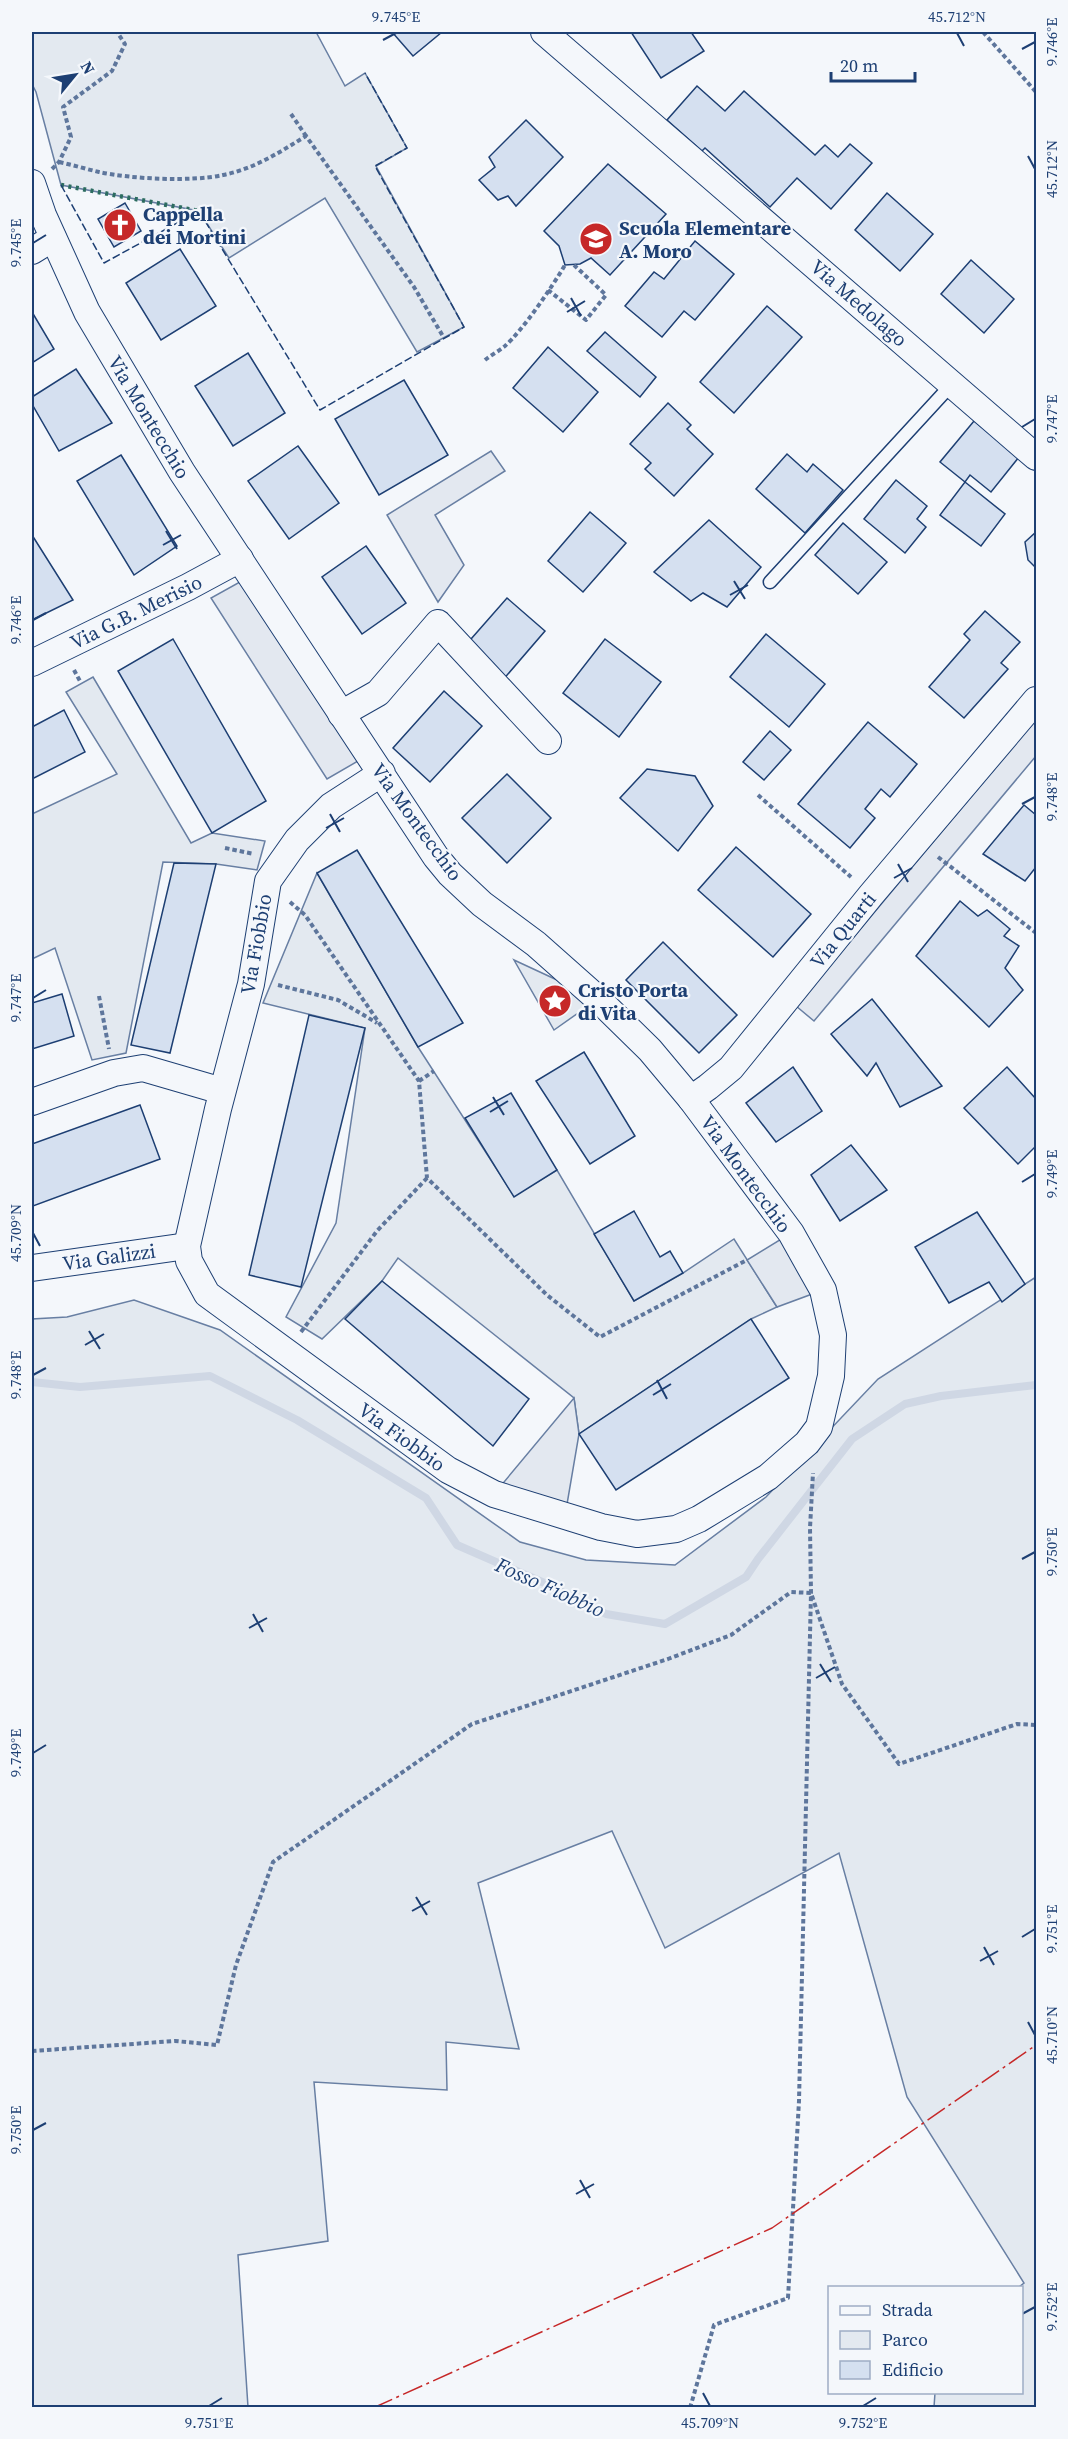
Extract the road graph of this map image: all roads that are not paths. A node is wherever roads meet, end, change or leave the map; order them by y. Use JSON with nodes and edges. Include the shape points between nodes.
{"nodes":[{"id":1,"x":544,"y":32,"type":"edge"},
{"id":2,"x":33,"y":185,"type":"edge"},
{"id":3,"x":42,"y":244,"type":"edge"},
{"id":4,"x":952,"y":384,"type":"junction"},
{"id":5,"x":1036,"y":457,"type":"edge"},
{"id":6,"x":240,"y":559,"type":"junction"},
{"id":7,"x":770,"y":582,"type":"dead end"},
{"id":8,"x":32,"y":663,"type":"edge"},
{"id":9,"x":1036,"y":700,"type":"edge"},
{"id":10,"x":342,"y":714,"type":"junction"},
{"id":11,"x":548,"y":741,"type":"dead end"},
{"id":12,"x":382,"y":773,"type":"junction"},
{"id":13,"x":222,"y":1091,"type":"junction"},
{"id":14,"x":690,"y":1099,"type":"junction"},
{"id":15,"x":32,"y":1102,"type":"edge"},
{"id":16,"x":187,"y":1246,"type":"junction"},
{"id":17,"x":32,"y":1268,"type":"edge"},
{"id":18,"x":811,"y":1454,"type":"joint"}],
"edges":[{"from":1,"to":4,"type":"street","name":"Via Medolago"},
{"from":2,"to":3,"type":"street","name":"Via Montecchio"},
{"from":3,"to":6,"type":"street","name":"Via Montecchio"},
{"from":4,"to":5,"type":"street","name":"Via Medolago"},
{"from":4,"to":7,"type":"lane"},
{"from":6,"to":8,"type":"street","name":"Via G.B. Merisio"},
{"from":6,"to":10,"type":"street","name":"Via Montecchio"},
{"from":9,"to":14,"type":"street","name":"Via Quarti","via":[[730,1068]]},
{"from":10,"to":11,"type":"street","via":[[378,693],[438,623]]},
{"from":10,"to":12,"type":"street","name":"Via Montecchio"},
{"from":12,"to":13,"type":"street","name":"Via Fiobbio","via":[[331,806],[297,840],[268,881],[251,984]]},
{"from":12,"to":14,"type":"street","name":"Via Montecchio","via":[[450,874],[598,999],[650,1050]]},
{"from":13,"to":15,"type":"street","via":[[143,1068],[114,1073]]},
{"from":13,"to":16,"type":"street","name":"Via Fiobbio"},
{"from":14,"to":18,"type":"street","name":"Via Montecchio","via":[[791,1233],[823,1290],[833,1335],[831,1376]]},
{"from":16,"to":17,"type":"street","name":"Via Galizzi"},
{"from":16,"to":18,"type":"street","name":"Via Fiobbio","via":[[189,1261],[207,1294],[448,1470],[494,1494],[637,1534],[676,1529],[699,1519]]}]}
